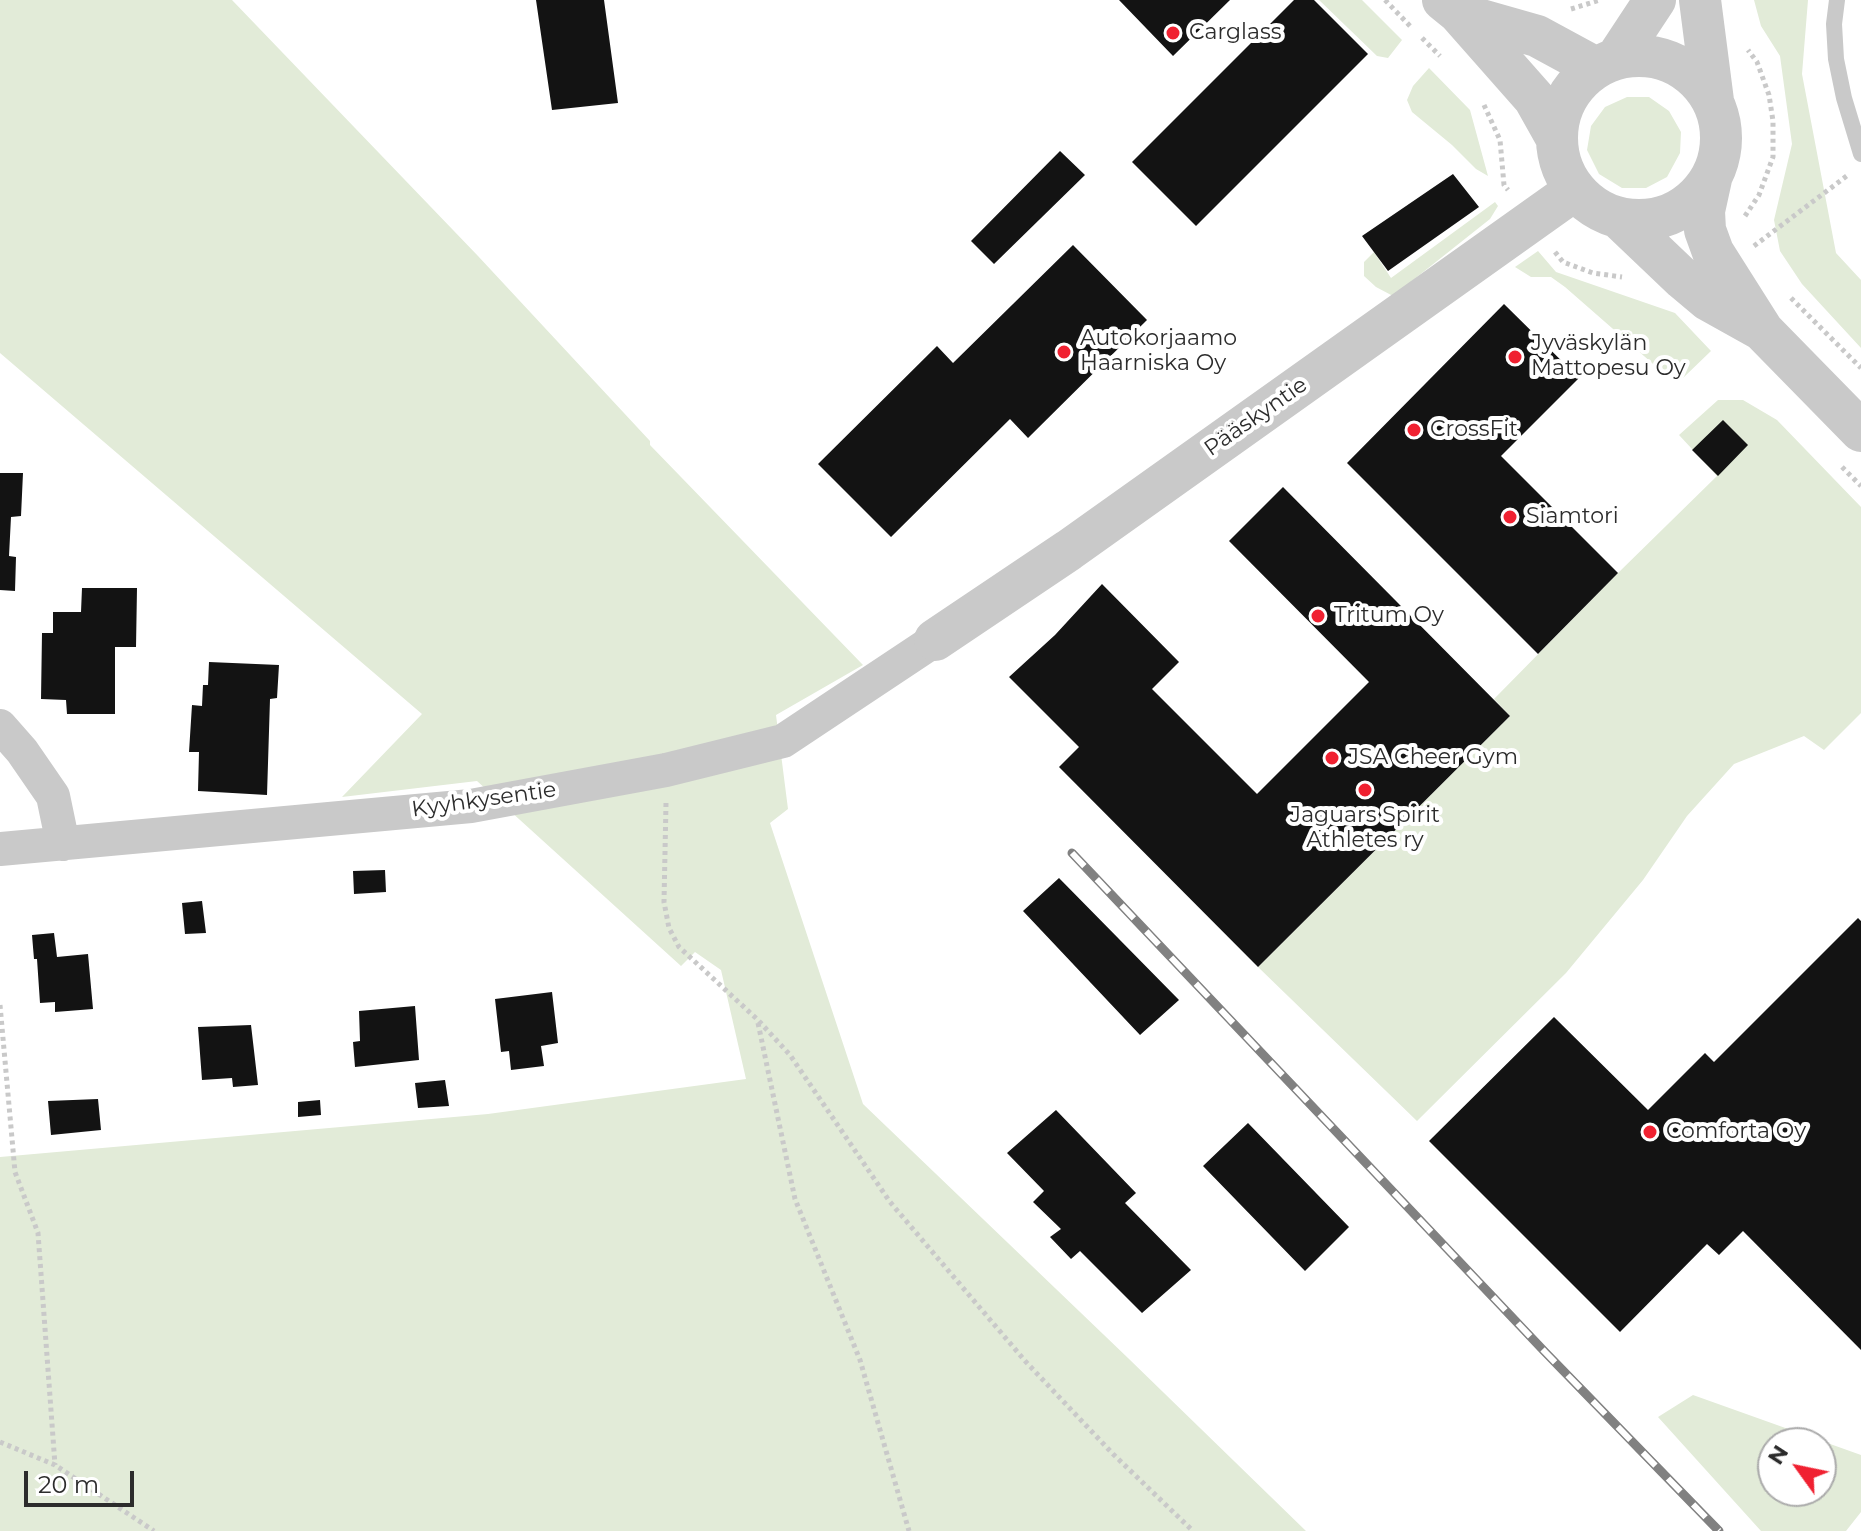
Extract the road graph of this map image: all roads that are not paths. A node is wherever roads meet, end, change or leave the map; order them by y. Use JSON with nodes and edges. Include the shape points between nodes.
{"nodes":[{"id":1,"x":1655,"y":0,"type":"edge"},
{"id":2,"x":1700,"y":0,"type":"edge"},
{"id":3,"x":1837,"y":0,"type":"edge"},
{"id":4,"x":1451,"y":7,"type":"edge"},
{"id":5,"x":1606,"y":63,"type":"junction"},
{"id":6,"x":1713,"y":101,"type":"junction"},
{"id":7,"x":1557,"y":139,"type":"junction"},
{"id":8,"x":1861,"y":154,"type":"edge"},
{"id":9,"x":1711,"y":179,"type":"junction"},
{"id":10,"x":1575,"y":190,"type":"junction"},
{"id":11,"x":1620,"y":219,"type":"junction"},
{"id":12,"x":1763,"y":331,"type":"junction"},
{"id":13,"x":1861,"y":431,"type":"edge"},
{"id":14,"x":935,"y":640,"type":"joint"},
{"id":15,"x":0,"y":726,"type":"edge"},
{"id":16,"x":63,"y":844,"type":"junction"},
{"id":17,"x":0,"y":849,"type":"edge"}],
"edges":[{"from":1,"to":5,"type":"street"},
{"from":2,"to":6,"type":"street"},
{"from":3,"to":8,"type":"lane","via":[[1836,59]]},
{"from":4,"to":5,"type":"street"},
{"from":4,"to":7,"type":"street","via":[[1534,98]]},
{"from":5,"to":6,"type":"street","via":[[1635,55],[1672,62],[1689,72]]},
{"from":5,"to":7,"type":"street","via":[[1567,98]]},
{"from":6,"to":9,"type":"street","via":[[1722,140]]},
{"from":7,"to":10,"type":"street","via":[[1562,166]]},
{"from":9,"to":11,"type":"street","via":[[1682,209],[1662,218]]},
{"from":9,"to":12,"type":"street","via":[[1705,230],[1713,252]]},
{"from":10,"to":11,"type":"street","via":[[1595,208]]},
{"from":10,"to":14,"type":"street","name":"Pääskyntie"},
{"from":11,"to":12,"type":"street","via":[[1708,300]]},
{"from":12,"to":13,"type":"street"},
{"from":14,"to":16,"type":"street","name":"Kyyhkysentie","via":[[783,741],[666,770],[471,806]]},
{"from":15,"to":16,"type":"street","via":[[53,796]]},
{"from":16,"to":17,"type":"street","name":"Kyyhkysentie"}]}
